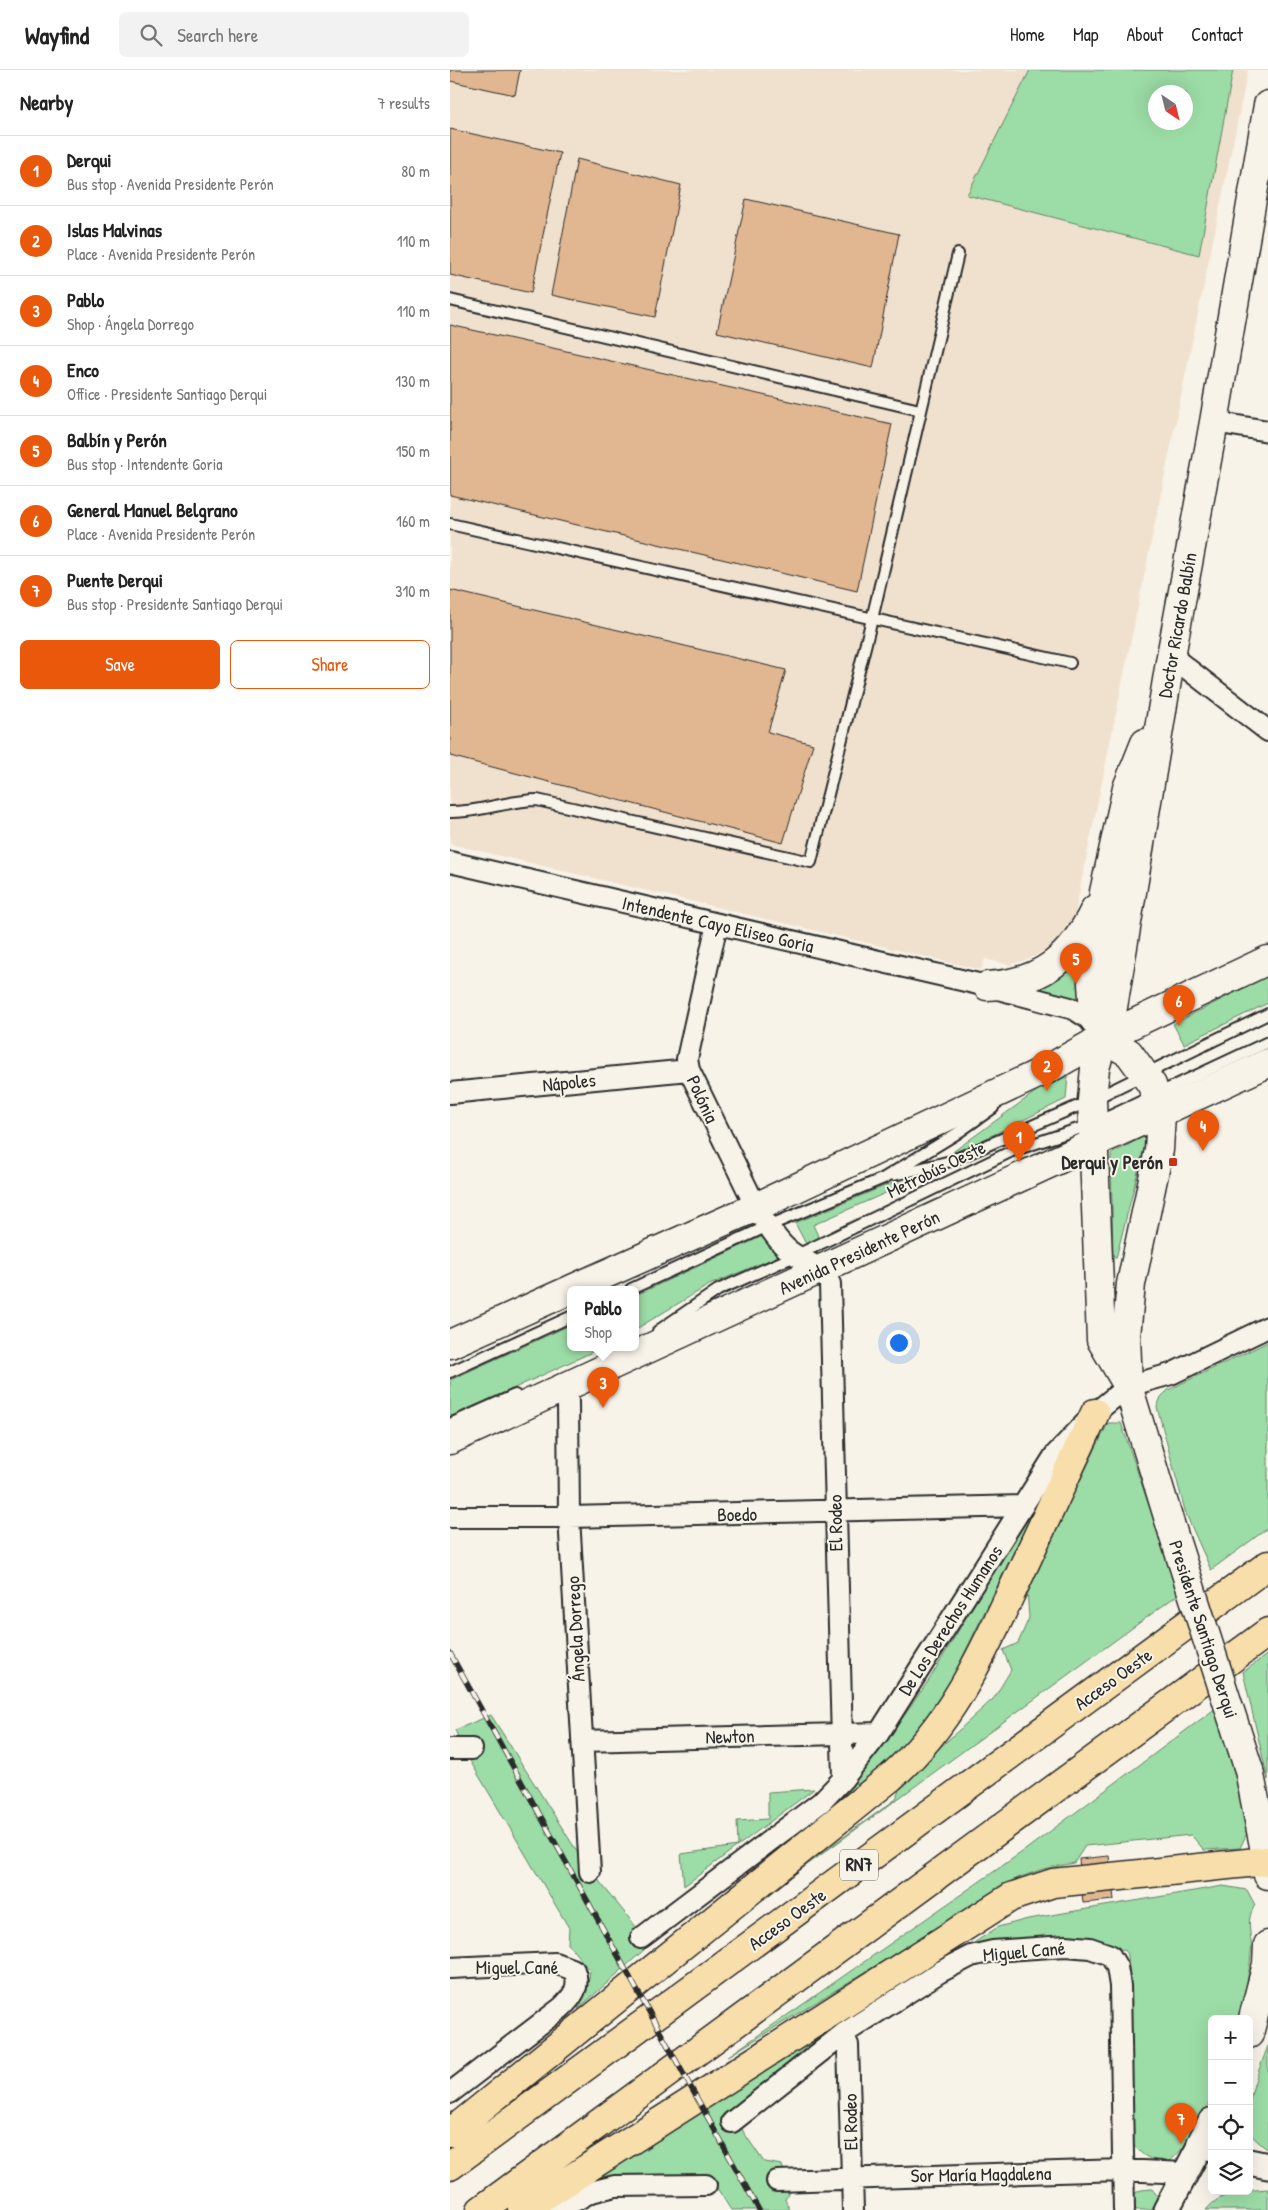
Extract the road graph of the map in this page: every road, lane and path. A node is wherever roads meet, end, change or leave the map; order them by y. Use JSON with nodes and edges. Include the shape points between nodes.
{"nodes":[{"id":1,"x":1268,"y":106,"type":"edge"},
{"id":2,"x":958,"y":254,"type":"dead end"},
{"id":3,"x":450,"y":300,"type":"edge"},
{"id":4,"x":920,"y":410,"type":"junction"},
{"id":5,"x":1214,"y":422,"type":"junction"},
{"id":6,"x":1268,"y":431,"type":"edge"},
{"id":7,"x":450,"y":524,"type":"edge"},
{"id":8,"x":872,"y":618,"type":"junction"},
{"id":9,"x":1171,"y":656,"type":"junction"},
{"id":10,"x":1070,"y":663,"type":"dead end"},
{"id":11,"x":1164,"y":695,"type":"junction"},
{"id":12,"x":1268,"y":731,"type":"edge"},
{"id":13,"x":450,"y":812,"type":"edge"},
{"id":14,"x":450,"y":862,"type":"edge"},
{"id":15,"x":1104,"y":892,"type":"junction"},
{"id":16,"x":717,"y":924,"type":"junction"},
{"id":17,"x":1268,"y":960,"type":"edge"},
{"id":18,"x":987,"y":986,"type":"junction"},
{"id":19,"x":1268,"y":1014,"type":"edge"},
{"id":20,"x":1103,"y":1038,"type":"junction"},
{"id":21,"x":1268,"y":1042,"type":"edge"},
{"id":22,"x":1268,"y":1064,"type":"edge"},
{"id":23,"x":1048,"y":1069,"type":"junction"},
{"id":24,"x":689,"y":1070,"type":"junction"},
{"id":25,"x":450,"y":1094,"type":"edge"},
{"id":26,"x":1154,"y":1094,"type":"junction"},
{"id":27,"x":1093,"y":1123,"type":"junction"},
{"id":28,"x":884,"y":1178,"type":"junction"},
{"id":29,"x":762,"y":1217,"type":"junction"},
{"id":30,"x":795,"y":1256,"type":"junction"},
{"id":31,"x":823,"y":1269,"type":"junction"},
{"id":32,"x":581,"y":1286,"type":"edge"},
{"id":33,"x":636,"y":1286,"type":"edge"},
{"id":34,"x":567,"y":1292,"type":"edge"},
{"id":35,"x":567,"y":1318,"type":"edge"},
{"id":36,"x":1268,"y":1327,"type":"edge"},
{"id":37,"x":450,"y":1344,"type":"edge"},
{"id":38,"x":450,"y":1372,"type":"edge"},
{"id":39,"x":1128,"y":1386,"type":"junction"},
{"id":40,"x":564,"y":1387,"type":"junction"},
{"id":41,"x":528,"y":1389,"type":"dead end"},
{"id":42,"x":1095,"y":1413,"type":"junction"},
{"id":43,"x":450,"y":1424,"type":"edge"},
{"id":44,"x":450,"y":1440,"type":"edge"},
{"id":45,"x":1023,"y":1506,"type":"junction"},
{"id":46,"x":834,"y":1512,"type":"junction"},
{"id":47,"x":450,"y":1517,"type":"edge"},
{"id":48,"x":569,"y":1517,"type":"junction"},
{"id":49,"x":1268,"y":1565,"type":"edge"},
{"id":50,"x":1268,"y":1632,"type":"edge"},
{"id":51,"x":841,"y":1732,"type":"junction"},
{"id":52,"x":879,"y":1733,"type":"junction"},
{"id":53,"x":582,"y":1741,"type":"junction"},
{"id":54,"x":472,"y":1748,"type":"dead end"},
{"id":55,"x":450,"y":1749,"type":"edge"},
{"id":56,"x":843,"y":1779,"type":"junction"},
{"id":57,"x":1267,"y":1861,"type":"edge"},
{"id":58,"x":590,"y":1872,"type":"dead end"},
{"id":59,"x":1268,"y":1875,"type":"edge"},
{"id":60,"x":642,"y":1938,"type":"dead end"},
{"id":61,"x":1268,"y":1945,"type":"edge"},
{"id":62,"x":450,"y":1968,"type":"edge"},
{"id":63,"x":1253,"y":2018,"type":"edge"},
{"id":64,"x":843,"y":2034,"type":"junction"},
{"id":65,"x":450,"y":2093,"type":"edge"},
{"id":66,"x":732,"y":2122,"type":"dead end"},
{"id":67,"x":450,"y":2133,"type":"edge"},
{"id":68,"x":1208,"y":2138,"type":"edge"},
{"id":69,"x":1253,"y":2163,"type":"edge"},
{"id":70,"x":450,"y":2166,"type":"edge"},
{"id":71,"x":1268,"y":2166,"type":"edge"},
{"id":72,"x":1122,"y":2170,"type":"junction"},
{"id":73,"x":1184,"y":2174,"type":"junction"},
{"id":74,"x":851,"y":2177,"type":"junction"},
{"id":75,"x":777,"y":2181,"type":"dead end"},
{"id":76,"x":706,"y":2185,"type":"dead end"},
{"id":77,"x":591,"y":2201,"type":"edge"},
{"id":78,"x":481,"y":2210,"type":"edge"},
{"id":79,"x":522,"y":2210,"type":"edge"},
{"id":80,"x":558,"y":2210,"type":"edge"},
{"id":81,"x":853,"y":2210,"type":"edge"},
{"id":82,"x":1124,"y":2210,"type":"edge"},
{"id":83,"x":1166,"y":2210,"type":"edge"}],
"edges":[{"from":1,"to":5,"type":"main road","name":"Doctor Ricardo Balbín"},
{"from":2,"to":4,"type":"lane"},
{"from":3,"to":4,"type":"lane"},
{"from":4,"to":8,"type":"lane"},
{"from":5,"to":6,"type":"street"},
{"from":5,"to":9,"type":"main road","name":"Doctor Ricardo Balbín"},
{"from":7,"to":8,"type":"lane"},
{"from":8,"to":10,"type":"lane"},
{"from":8,"to":13,"type":"lane","via":[[811,862],[538,800],[523,800],[462,813]]},
{"from":9,"to":11,"type":"main road","name":"Doctor Ricardo Balbín"},
{"from":9,"to":12,"type":"street"},
{"from":11,"to":15,"type":"main road","via":[[1127,788]]},
{"from":11,"to":20,"type":"main road","name":"Doctor Ricardo Balbín","via":[[1113,1008]]},
{"from":14,"to":16,"type":"street","name":"Intendente Cayo Eliseo Goria"},
{"from":15,"to":18,"type":"main road","via":[[1083,934],[1069,952],[1028,978]]},
{"from":15,"to":20,"type":"main road","via":[[1092,983]]},
{"from":16,"to":18,"type":"street","name":"Intendente Cayo Eliseo Goria"},
{"from":16,"to":24,"type":"street","name":"Polónia","via":[[687,1059]]},
{"from":17,"to":20,"type":"main road"},
{"from":18,"to":20,"type":"street","name":"Intendente Cayo Eliseo Goria","via":[[1074,1009],[1090,1019]]},
{"from":19,"to":26,"type":"lane","name":"Metrobús Oeste"},
{"from":20,"to":23,"type":"main road"},
{"from":20,"to":26,"type":"main road","via":[[1129,1053]]},
{"from":20,"to":27,"type":"main road","name":"Doctor Ricardo Balbín","via":[[1095,1068]]},
{"from":21,"to":26,"type":"lane","name":"Metrobús Oeste"},
{"from":22,"to":26,"type":"main road","name":"Avenida Presidente Perón"},
{"from":23,"to":28,"type":"lane","name":"Metrobús Oeste","via":[[956,1134]]},
{"from":23,"to":29,"type":"main road"},
{"from":24,"to":25,"type":"street","name":"Nápoles"},
{"from":24,"to":29,"type":"street","name":"Polónia"},
{"from":26,"to":27,"type":"main road","name":"Avenida Presidente Perón"},
{"from":26,"to":27,"type":"lane","name":"Metrobús Oeste"},
{"from":26,"to":39,"type":"main road","name":"Presidente Santiago Derqui","via":[[1159,1150],[1127,1313]]},
{"from":27,"to":28,"type":"lane","name":"Metrobús Oeste"},
{"from":27,"to":30,"type":"lane","name":"Metrobús Oeste","via":[[1012,1151]]},
{"from":27,"to":31,"type":"main road","name":"Avenida Presidente Perón"},
{"from":27,"to":39,"type":"main road","name":"Presidente Santiago Derqui","via":[[1101,1340]]},
{"from":28,"to":29,"type":"lane","name":"Metrobús Oeste"},
{"from":29,"to":30,"type":"street","name":"Polónia"},
{"from":29,"to":32,"type":"main road"},
{"from":29,"to":33,"type":"lane","name":"Metrobús Oeste"},
{"from":30,"to":31,"type":"street"},
{"from":30,"to":31,"type":"lane","name":"Metrobús Oeste","via":[[718,1290],[652,1335],[773,1284]]},
{"from":31,"to":40,"type":"main road","name":"Avenida Presidente Perón"},
{"from":31,"to":46,"type":"street","name":"El Rodeo","via":[[830,1284]]},
{"from":34,"to":37,"type":"main road"},
{"from":35,"to":38,"type":"lane"},
{"from":36,"to":39,"type":"street","name":"De Los Derechos Humanos","via":[[1171,1374]]},
{"from":39,"to":42,"type":"street","name":"De Los Derechos Humanos"},
{"from":39,"to":57,"type":"main road","name":"Presidente Santiago Derqui","bridge":true,"via":[[1249,1770]]},
{"from":40,"to":44,"type":"main road","name":"Avenida Presidente Perón"},
{"from":40,"to":48,"type":"street","name":"Ángela Dorrego","via":[[568,1401]]},
{"from":41,"to":43,"type":"lane"},
{"from":42,"to":45,"type":"street","name":"De Los Derechos Humanos","via":[[1055,1455]]},
{"from":42,"to":67,"type":"highway","via":[[980,1660],[954,1705],[921,1749]]},
{"from":45,"to":46,"type":"street","name":"Boedo"},
{"from":45,"to":52,"type":"street","name":"De Los Derechos Humanos"},
{"from":46,"to":48,"type":"street","name":"Boedo"},
{"from":46,"to":51,"type":"street","name":"El Rodeo"},
{"from":47,"to":48,"type":"street","name":"Boedo"},
{"from":48,"to":53,"type":"street","name":"Ángela Dorrego"},
{"from":49,"to":70,"type":"highway","name":"Acceso Oeste","number":"RN7"},
{"from":50,"to":78,"type":"highway"},
{"from":51,"to":52,"type":"street","name":"Newton"},
{"from":51,"to":53,"type":"street","name":"Newton"},
{"from":51,"to":56,"type":"street","name":"El Rodeo"},
{"from":52,"to":56,"type":"street","name":"De Los Derechos Humanos"},
{"from":53,"to":58,"type":"street","name":"Ángela Dorrego"},
{"from":54,"to":55,"type":"street"},
{"from":56,"to":60,"type":"street","name":"De Los Derechos Humanos","via":[[821,1802]]},
{"from":57,"to":59,"type":"main road","name":"Presidente Santiago Derqui"},
{"from":57,"to":79,"type":"highway","via":[[1052,1883],[1011,1897]]},
{"from":61,"to":63,"type":"main road","via":[[1267,1964]]},
{"from":62,"to":65,"type":"street","name":"Miguel Cané","via":[[555,1963],[574,1970],[578,1978],[575,1992],[561,2008]]},
{"from":64,"to":66,"type":"street","name":"Miguel Cané"},
{"from":64,"to":72,"type":"street","name":"Miguel Cané","via":[[971,1956],[993,1951],[1066,1946],[1090,1948],[1110,1955],[1117,1967],[1120,1986]]},
{"from":64,"to":74,"type":"street","name":"El Rodeo","via":[[848,2046]]},
{"from":68,"to":73,"type":"street"},
{"from":69,"to":71,"type":"street"},
{"from":72,"to":73,"type":"street","name":"Sor María Magdalena"},
{"from":72,"to":74,"type":"street","name":"Sor María Magdalena"},
{"from":72,"to":82,"type":"street","name":"Miguel Cané"},
{"from":73,"to":83,"type":"street"},
{"from":74,"to":75,"type":"street","name":"Sor María Magdalena"},
{"from":74,"to":81,"type":"street","name":"El Rodeo"},
{"from":76,"to":77,"type":"street","via":[[615,2186]]},
{"from":77,"to":80,"type":"street"}]}
